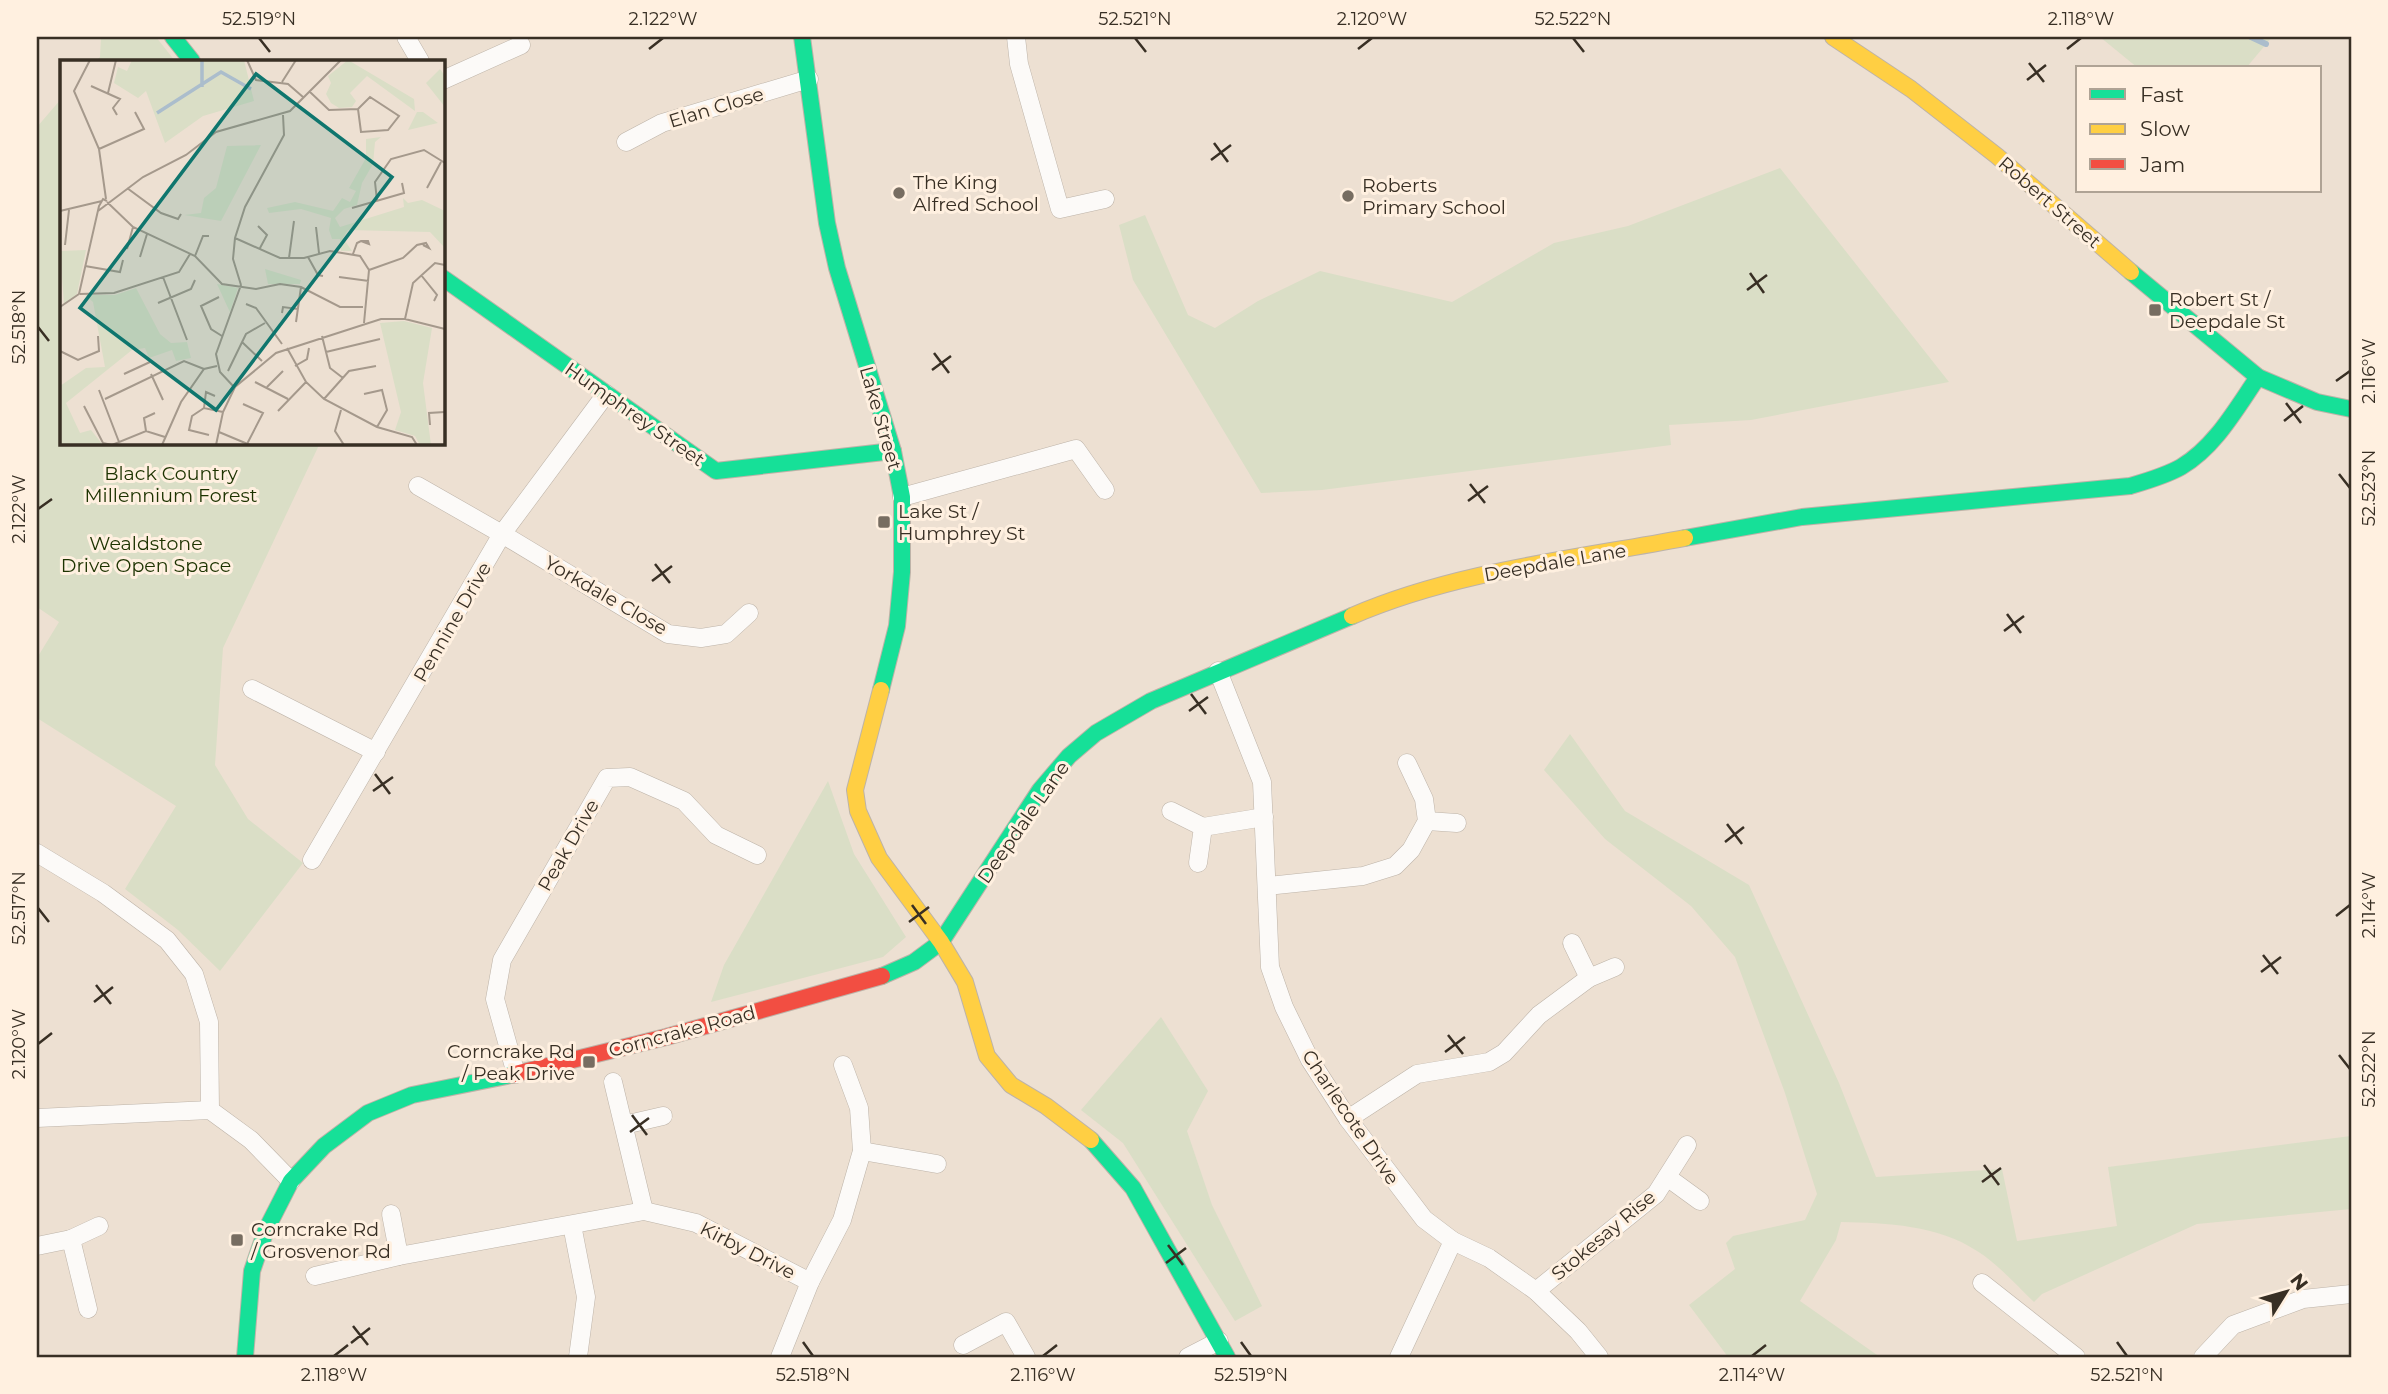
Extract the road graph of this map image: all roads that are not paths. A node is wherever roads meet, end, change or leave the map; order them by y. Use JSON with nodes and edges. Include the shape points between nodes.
{"nodes":[{"id":1,"x":173,"y":37,"type":"edge"},
{"id":2,"x":407,"y":37,"type":"edge"},
{"id":3,"x":802,"y":37,"type":"edge"},
{"id":4,"x":1016,"y":37,"type":"edge"},
{"id":5,"x":1833,"y":37,"type":"edge"},
{"id":6,"x":521,"y":46,"type":"dead end"},
{"id":7,"x":191,"y":60,"type":"edge"},
{"id":8,"x":419,"y":60,"type":"edge"},
{"id":9,"x":809,"y":79,"type":"junction"},
{"id":10,"x":444,"y":80,"type":"edge"},
{"id":11,"x":626,"y":142,"type":"dead end"},
{"id":12,"x":1105,"y":199,"type":"dead end"},
{"id":13,"x":444,"y":279,"type":"edge"},
{"id":14,"x":2258,"y":377,"type":"junction"},
{"id":15,"x":606,"y":394,"type":"junction"},
{"id":16,"x":2351,"y":409,"type":"edge"},
{"id":17,"x":893,"y":451,"type":"junction"},
{"id":18,"x":418,"y":486,"type":"dead end"},
{"id":19,"x":1105,"y":490,"type":"dead end"},
{"id":20,"x":902,"y":497,"type":"junction"},
{"id":21,"x":502,"y":534,"type":"junction"},
{"id":22,"x":749,"y":613,"type":"dead end"},
{"id":23,"x":1218,"y":671,"type":"junction"},
{"id":24,"x":252,"y":689,"type":"dead end"},
{"id":25,"x":376,"y":752,"type":"junction"},
{"id":26,"x":1407,"y":763,"type":"dead end"},
{"id":27,"x":1171,"y":811,"type":"dead end"},
{"id":28,"x":1264,"y":817,"type":"junction"},
{"id":29,"x":1427,"y":821,"type":"junction"},
{"id":30,"x":1457,"y":823,"type":"dead end"},
{"id":31,"x":1203,"y":827,"type":"junction"},
{"id":32,"x":37,"y":853,"type":"edge"},
{"id":33,"x":757,"y":855,"type":"dead end"},
{"id":34,"x":312,"y":860,"type":"dead end"},
{"id":35,"x":1198,"y":863,"type":"dead end"},
{"id":36,"x":1268,"y":886,"type":"junction"},
{"id":37,"x":941,"y":942,"type":"junction"},
{"id":38,"x":1572,"y":943,"type":"dead end"},
{"id":39,"x":1615,"y":967,"type":"dead end"},
{"id":40,"x":1589,"y":978,"type":"junction"},
{"id":41,"x":844,"y":1065,"type":"dead end"},
{"id":42,"x":516,"y":1074,"type":"junction"},
{"id":43,"x":613,"y":1082,"type":"dead end"},
{"id":44,"x":210,"y":1111,"type":"junction"},
{"id":45,"x":663,"y":1116,"type":"dead end"},
{"id":46,"x":37,"y":1118,"type":"edge"},
{"id":47,"x":1348,"y":1119,"type":"junction"},
{"id":48,"x":624,"y":1125,"type":"junction"},
{"id":49,"x":1686,"y":1145,"type":"dead end"},
{"id":50,"x":862,"y":1151,"type":"junction"},
{"id":51,"x":937,"y":1164,"type":"dead end"},
{"id":52,"x":1667,"y":1177,"type":"junction"},
{"id":53,"x":291,"y":1181,"type":"junction"},
{"id":54,"x":1700,"y":1201,"type":"dead end"},
{"id":55,"x":644,"y":1211,"type":"junction"},
{"id":56,"x":391,"y":1214,"type":"dead end"},
{"id":57,"x":572,"y":1225,"type":"junction"},
{"id":58,"x":99,"y":1226,"type":"dead end"},
{"id":59,"x":71,"y":1239,"type":"junction"},
{"id":60,"x":1453,"y":1241,"type":"junction"},
{"id":61,"x":37,"y":1247,"type":"edge"},
{"id":62,"x":399,"y":1255,"type":"junction"},
{"id":63,"x":315,"y":1276,"type":"dead end"},
{"id":64,"x":810,"y":1282,"type":"junction"},
{"id":65,"x":1982,"y":1283,"type":"dead end"},
{"id":66,"x":1536,"y":1291,"type":"junction"},
{"id":67,"x":2351,"y":1294,"type":"edge"},
{"id":68,"x":88,"y":1310,"type":"dead end"},
{"id":69,"x":1219,"y":1341,"type":"junction"},
{"id":70,"x":963,"y":1345,"type":"dead end"},
{"id":71,"x":245,"y":1357,"type":"edge"},
{"id":72,"x":578,"y":1357,"type":"edge"},
{"id":73,"x":780,"y":1357,"type":"edge"},
{"id":74,"x":1026,"y":1357,"type":"edge"},
{"id":75,"x":1188,"y":1357,"type":"edge"},
{"id":76,"x":1227,"y":1357,"type":"edge"},
{"id":77,"x":1399,"y":1357,"type":"edge"},
{"id":78,"x":1599,"y":1357,"type":"edge"},
{"id":79,"x":2076,"y":1357,"type":"edge"},
{"id":80,"x":2203,"y":1357,"type":"edge"}],
"edges":[{"from":1,"to":7,"type":"street"},
{"from":2,"to":8,"type":"street"},
{"from":3,"to":9,"type":"street","name":"Lake Street"},
{"from":4,"to":12,"type":"street","via":[[1019,64],[1060,209]]},
{"from":5,"to":14,"type":"street","name":"Robert Street","via":[[1911,89],[1997,156]]},
{"from":6,"to":10,"type":"street"},
{"from":9,"to":11,"type":"street","name":"Elan Close","via":[[662,123]]},
{"from":9,"to":17,"type":"street","name":"Lake Street","via":[[837,268]]},
{"from":13,"to":15,"type":"street","name":"Humphrey Street"},
{"from":14,"to":16,"type":"street","name":"Robert Street","via":[[2317,402]]},
{"from":14,"to":23,"type":"street","name":"Deepdale Lane","via":[[2189,462],[2130,486],[1802,517],[1469,578],[1372,607]]},
{"from":15,"to":17,"type":"street","name":"Humphrey Street","via":[[716,471]]},
{"from":15,"to":21,"type":"street","name":"Pennine Drive"},
{"from":17,"to":20,"type":"street","name":"Lake Street"},
{"from":18,"to":21,"type":"street","name":"Yorkdale Close"},
{"from":19,"to":20,"type":"street","via":[[1076,449]]},
{"from":20,"to":37,"type":"street","name":"Lake Street","via":[[897,626],[855,790],[858,811],[879,858]]},
{"from":21,"to":22,"type":"street","name":"Yorkdale Close","via":[[668,634],[701,638],[726,634]]},
{"from":21,"to":25,"type":"street","name":"Pennine Drive"},
{"from":23,"to":28,"type":"street","name":"Charlecote Drive","via":[[1262,782]]},
{"from":23,"to":37,"type":"street","name":"Deepdale Lane","via":[[1129,713],[1069,756],[1040,790]]},
{"from":24,"to":25,"type":"street"},
{"from":25,"to":34,"type":"street","name":"Pennine Drive"},
{"from":26,"to":29,"type":"street","via":[[1424,799]]},
{"from":27,"to":31,"type":"street"},
{"from":28,"to":31,"type":"street"},
{"from":28,"to":36,"type":"street","name":"Charlecote Drive"},
{"from":29,"to":30,"type":"street"},
{"from":29,"to":36,"type":"street","via":[[1411,850],[1395,866],[1363,876]]},
{"from":31,"to":35,"type":"street"},
{"from":32,"to":44,"type":"street","via":[[167,940],[194,974],[209,1022]]},
{"from":33,"to":42,"type":"street","name":"Peak Drive","via":[[716,835],[684,802],[630,777],[607,779],[502,960],[495,999]]},
{"from":36,"to":47,"type":"street","name":"Charlecote Drive","via":[[1270,967],[1310,1060]]},
{"from":37,"to":42,"type":"street","name":"Corncrake Road","via":[[915,962],[883,976]]},
{"from":37,"to":69,"type":"street","name":"Lake Street","via":[[965,982],[987,1056],[1011,1085],[1091,1140],[1133,1188]]},
{"from":38,"to":40,"type":"street"},
{"from":39,"to":40,"type":"street"},
{"from":40,"to":47,"type":"street","via":[[1539,1015],[1504,1053],[1489,1062],[1416,1074]]},
{"from":41,"to":50,"type":"street","via":[[859,1108]]},
{"from":42,"to":53,"type":"street","name":"Corncrake Road","via":[[412,1095],[368,1113],[324,1146]]},
{"from":43,"to":48,"type":"street"},
{"from":44,"to":46,"type":"street"},
{"from":44,"to":53,"type":"street","via":[[251,1140]]},
{"from":45,"to":48,"type":"street"},
{"from":47,"to":60,"type":"street","name":"Charlecote Drive","via":[[1424,1219]]},
{"from":48,"to":55,"type":"street"},
{"from":49,"to":52,"type":"street","name":"Stokesay Rise"},
{"from":50,"to":51,"type":"street"},
{"from":50,"to":64,"type":"street","via":[[842,1220]]},
{"from":52,"to":54,"type":"street","name":"Stokesay Rise"},
{"from":52,"to":66,"type":"street","name":"Stokesay Rise","via":[[1656,1194]]},
{"from":53,"to":71,"type":"street","via":[[252,1271]]},
{"from":55,"to":57,"type":"street","name":"Kirby Drive"},
{"from":55,"to":64,"type":"street","name":"Kirby Drive","via":[[696,1223]]},
{"from":56,"to":62,"type":"street"},
{"from":57,"to":62,"type":"street","name":"Kirby Drive"},
{"from":57,"to":72,"type":"street","via":[[586,1297]]},
{"from":58,"to":59,"type":"street"},
{"from":59,"to":61,"type":"street"},
{"from":59,"to":68,"type":"street"},
{"from":60,"to":66,"type":"street","name":"Charlecote Drive","via":[[1489,1258]]},
{"from":60,"to":77,"type":"street"},
{"from":62,"to":63,"type":"street","name":"Kirby Drive"},
{"from":64,"to":73,"type":"street"},
{"from":65,"to":79,"type":"street"},
{"from":66,"to":78,"type":"street","name":"Charlecote Drive"},
{"from":67,"to":80,"type":"street","via":[[2303,1299],[2233,1325]]},
{"from":69,"to":75,"type":"street"},
{"from":69,"to":76,"type":"street","name":"Lake Street"},
{"from":70,"to":74,"type":"street","via":[[1006,1322]]}]}
